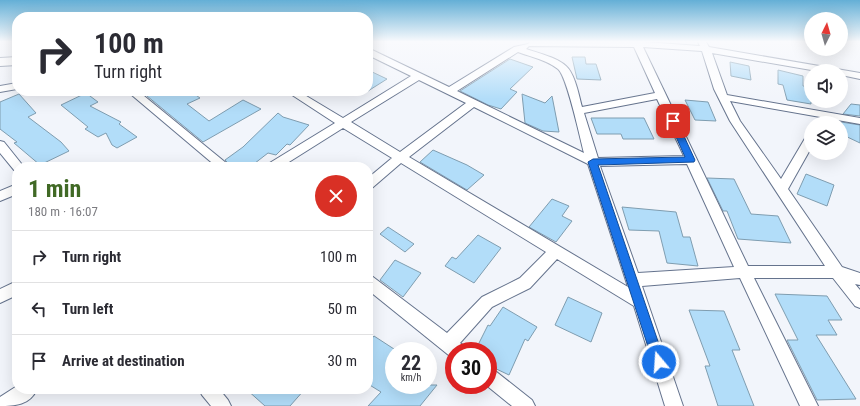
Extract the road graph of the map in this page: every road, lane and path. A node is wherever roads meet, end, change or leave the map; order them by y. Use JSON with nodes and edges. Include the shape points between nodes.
{"nodes":[{"id":1,"x":12,"y":61,"type":"edge"},
{"id":2,"x":388,"y":61,"type":"edge"},
{"id":3,"x":498,"y":61,"type":"edge"},
{"id":4,"x":550,"y":61,"type":"edge"},
{"id":5,"x":645,"y":61,"type":"edge"},
{"id":6,"x":710,"y":61,"type":"edge"},
{"id":7,"x":784,"y":61,"type":"edge"},
{"id":8,"x":0,"y":62,"type":"edge"},
{"id":9,"x":804,"y":65,"type":"edge"},
{"id":10,"x":848,"y":73,"type":"edge"},
{"id":11,"x":418,"y":76,"type":"junction"},
{"id":12,"x":860,"y":76,"type":"edge"},
{"id":13,"x":12,"y":87,"type":"edge"},
{"id":14,"x":0,"y":89,"type":"edge"},
{"id":15,"x":449,"y":91,"type":"junction"},
{"id":16,"x":661,"y":95,"type":"junction"},
{"id":17,"x":138,"y":96,"type":"edge"},
{"id":18,"x":299,"y":96,"type":"edge"},
{"id":19,"x":723,"y":97,"type":"junction"},
{"id":20,"x":473,"y":103,"type":"junction"},
{"id":21,"x":578,"y":111,"type":"junction"},
{"id":22,"x":808,"y":116,"type":"edge"},
{"id":23,"x":848,"y":120,"type":"edge"},
{"id":24,"x":860,"y":121,"type":"edge"},
{"id":25,"x":342,"y":122,"type":"junction"},
{"id":26,"x":0,"y":144,"type":"edge"},
{"id":27,"x":804,"y":150,"type":"edge"},
{"id":28,"x":401,"y":157,"type":"junction"},
{"id":29,"x":691,"y":160,"type":"junction"},
{"id":30,"x":14,"y":162,"type":"edge"},
{"id":31,"x":219,"y":162,"type":"edge"},
{"id":32,"x":280,"y":162,"type":"edge"},
{"id":33,"x":593,"y":162,"type":"junction"},
{"id":34,"x":373,"y":181,"type":"edge"},
{"id":35,"x":781,"y":189,"type":"junction"},
{"id":36,"x":12,"y":191,"type":"edge"},
{"id":37,"x":0,"y":196,"type":"edge"},
{"id":38,"x":556,"y":251,"type":"junction"},
{"id":39,"x":744,"y":272,"type":"junction"},
{"id":40,"x":837,"y":272,"type":"junction"},
{"id":41,"x":860,"y":279,"type":"edge"},
{"id":42,"x":633,"y":280,"type":"junction"},
{"id":43,"x":373,"y":285,"type":"edge"},
{"id":44,"x":12,"y":290,"type":"edge"},
{"id":45,"x":0,"y":296,"type":"edge"},
{"id":46,"x":860,"y":301,"type":"edge"},
{"id":47,"x":640,"y":302,"type":"junction"},
{"id":48,"x":446,"y":342,"type":"edge"},
{"id":49,"x":456,"y":342,"type":"edge"},
{"id":50,"x":497,"y":383,"type":"edge"},
{"id":51,"x":20,"y":394,"type":"edge"},
{"id":52,"x":212,"y":394,"type":"edge"},
{"id":53,"x":2,"y":406,"type":"edge"},
{"id":54,"x":222,"y":406,"type":"edge"},
{"id":55,"x":526,"y":406,"type":"edge"},
{"id":56,"x":674,"y":406,"type":"edge"},
{"id":57,"x":809,"y":406,"type":"edge"}],
"edges":[{"from":1,"to":8,"type":"main road"},
{"from":2,"to":11,"type":"street"},
{"from":3,"to":15,"type":"street"},
{"from":4,"to":21,"type":"street","via":[[563,68]]},
{"from":5,"to":16,"type":"street"},
{"from":6,"to":19,"type":"street"},
{"from":7,"to":9,"type":"street"},
{"from":10,"to":12,"type":"street"},
{"from":11,"to":15,"type":"street"},
{"from":11,"to":25,"type":"street"},
{"from":13,"to":14,"type":"street"},
{"from":15,"to":20,"type":"street"},
{"from":16,"to":21,"type":"street"},
{"from":16,"to":29,"type":"street"},
{"from":17,"to":31,"type":"street"},
{"from":18,"to":25,"type":"street"},
{"from":19,"to":22,"type":"street"},
{"from":19,"to":35,"type":"street","via":[[735,121]]},
{"from":20,"to":28,"type":"street"},
{"from":20,"to":33,"type":"street"},
{"from":21,"to":33,"type":"street"},
{"from":23,"to":24,"type":"street"},
{"from":25,"to":28,"type":"street"},
{"from":25,"to":32,"type":"street"},
{"from":26,"to":30,"type":"street"},
{"from":27,"to":35,"type":"street"},
{"from":28,"to":34,"type":"street"},
{"from":28,"to":38,"type":"street"},
{"from":29,"to":33,"type":"street"},
{"from":29,"to":39,"type":"street"},
{"from":33,"to":42,"type":"street"},
{"from":35,"to":40,"type":"street"},
{"from":36,"to":37,"type":"street"},
{"from":38,"to":47,"type":"street"},
{"from":38,"to":49,"type":"street","via":[[524,283],[487,302]]},
{"from":39,"to":40,"type":"street"},
{"from":39,"to":42,"type":"street"},
{"from":39,"to":57,"type":"street"},
{"from":40,"to":41,"type":"street"},
{"from":40,"to":46,"type":"street"},
{"from":42,"to":47,"type":"street"},
{"from":43,"to":48,"type":"street"},
{"from":44,"to":45,"type":"street"},
{"from":47,"to":56,"type":"street"},
{"from":50,"to":55,"type":"street"},
{"from":51,"to":53,"type":"street"},
{"from":52,"to":54,"type":"street"}]}
